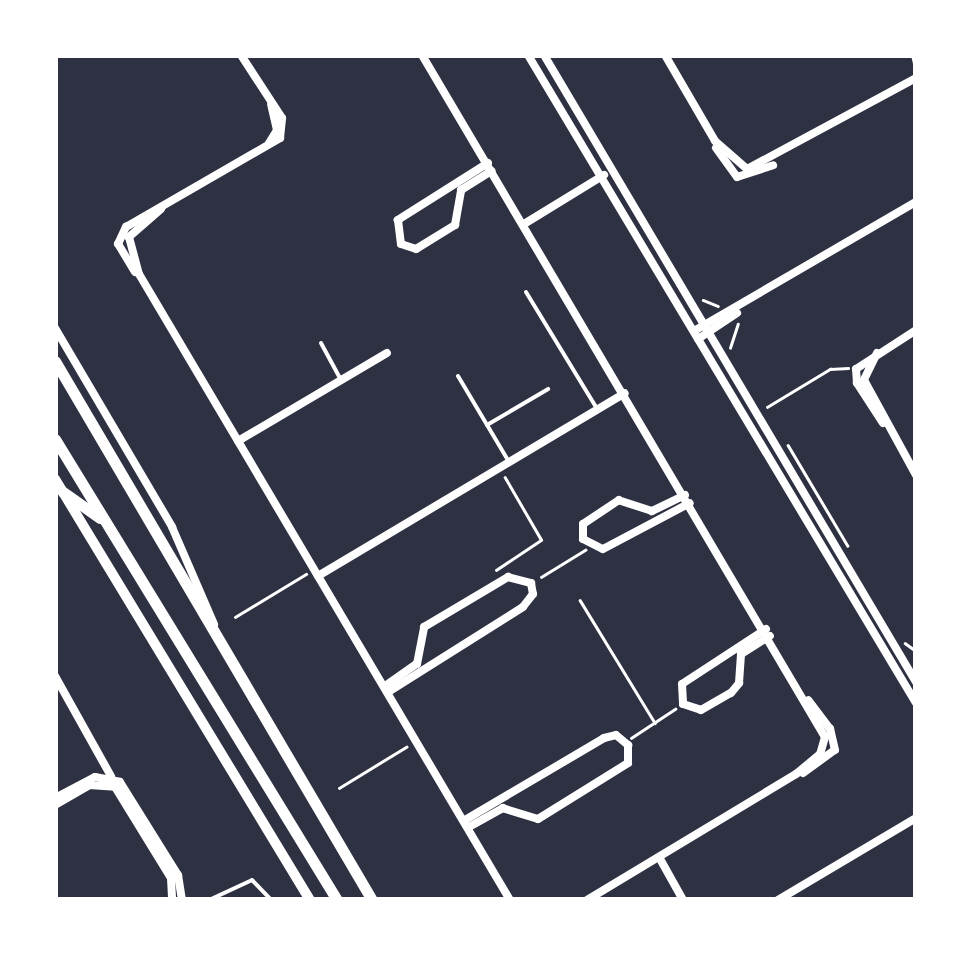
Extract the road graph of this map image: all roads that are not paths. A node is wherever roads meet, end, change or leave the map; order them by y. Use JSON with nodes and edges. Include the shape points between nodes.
{"nodes":[{"id":1,"x":241,"y":55,"type":"edge"},
{"id":2,"x":422,"y":55,"type":"edge"},
{"id":3,"x":528,"y":55,"type":"edge"},
{"id":4,"x":544,"y":55,"type":"edge"},
{"id":5,"x":665,"y":55,"type":"edge"},
{"id":6,"x":912,"y":55,"type":"edge"},
{"id":7,"x":916,"y":68,"type":"edge"},
{"id":8,"x":916,"y":78,"type":"edge"},
{"id":9,"x":490,"y":167,"type":"junction"},
{"id":10,"x":612,"y":170,"type":"junction"},
{"id":11,"x":601,"y":177,"type":"junction"},
{"id":12,"x":439,"y":193,"type":"junction"},
{"id":13,"x":459,"y":201,"type":"junction"},
{"id":14,"x":916,"y":202,"type":"edge"},
{"id":15,"x":524,"y":224,"type":"junction"},
{"id":16,"x":526,"y":292,"type":"dead end"},
{"id":17,"x":708,"y":327,"type":"junction"},
{"id":18,"x":55,"y":328,"type":"edge"},
{"id":19,"x":916,"y":330,"type":"edge"},
{"id":20,"x":696,"y":335,"type":"junction"},
{"id":21,"x":321,"y":343,"type":"dead end"},
{"id":22,"x":387,"y":352,"type":"dead end"},
{"id":23,"x":877,"y":354,"type":"junction"},
{"id":24,"x":55,"y":360,"type":"edge"},
{"id":25,"x":458,"y":376,"type":"dead end"},
{"id":26,"x":342,"y":380,"type":"junction"},
{"id":27,"x":548,"y":389,"type":"dead end"},
{"id":28,"x":625,"y":392,"type":"junction"},
{"id":29,"x":597,"y":409,"type":"junction"},
{"id":30,"x":487,"y":425,"type":"junction"},
{"id":31,"x":886,"y":426,"type":"junction"},
{"id":32,"x":55,"y":440,"type":"edge"},
{"id":33,"x":238,"y":442,"type":"junction"},
{"id":34,"x":509,"y":462,"type":"junction"},
{"id":35,"x":916,"y":475,"type":"edge"},
{"id":36,"x":55,"y":479,"type":"edge"},
{"id":37,"x":63,"y":492,"type":"junction"},
{"id":38,"x":688,"y":499,"type":"junction"},
{"id":39,"x":641,"y":506,"type":"junction"},
{"id":40,"x":104,"y":520,"type":"junction"},
{"id":41,"x":639,"y":530,"type":"junction"},
{"id":42,"x":316,"y":572,"type":"junction"},
{"id":43,"x":768,"y":632,"type":"junction"},
{"id":44,"x":220,"y":648,"type":"junction"},
{"id":45,"x":418,"y":648,"type":"junction"},
{"id":46,"x":442,"y":659,"type":"junction"},
{"id":47,"x":718,"y":659,"type":"junction"},
{"id":48,"x":739,"y":669,"type":"junction"},
{"id":49,"x":914,"y":675,"type":"edge"},
{"id":50,"x":55,"y":676,"type":"edge"},
{"id":51,"x":901,"y":679,"type":"junction"},
{"id":52,"x":386,"y":689,"type":"junction"},
{"id":53,"x":67,"y":696,"type":"junction"},
{"id":54,"x":55,"y":703,"type":"edge"},
{"id":55,"x":916,"y":704,"type":"edge"},
{"id":56,"x":111,"y":776,"type":"junction"},
{"id":57,"x":516,"y":790,"type":"junction"},
{"id":58,"x":55,"y":802,"type":"edge"},
{"id":59,"x":516,"y":813,"type":"junction"},
{"id":60,"x":916,"y":818,"type":"edge"},
{"id":61,"x":467,"y":824,"type":"junction"},
{"id":62,"x":659,"y":857,"type":"junction"},
{"id":63,"x":182,"y":900,"type":"edge"},
{"id":64,"x":209,"y":900,"type":"edge"},
{"id":65,"x":270,"y":900,"type":"edge"},
{"id":66,"x":310,"y":900,"type":"edge"},
{"id":67,"x":337,"y":900,"type":"edge"},
{"id":68,"x":372,"y":900,"type":"edge"},
{"id":69,"x":513,"y":900,"type":"edge"},
{"id":70,"x":587,"y":900,"type":"edge"},
{"id":71,"x":684,"y":900,"type":"edge"},
{"id":72,"x":778,"y":900,"type":"edge"}],
"edges":[{"from":1,"to":33,"type":"street","via":[[284,127],[264,150],[161,209],[129,237],[138,274]]},
{"from":2,"to":9,"type":"street"},
{"from":3,"to":11,"type":"street"},
{"from":4,"to":10,"type":"street"},
{"from":5,"to":8,"type":"street","via":[[715,141],[741,169],[792,150]]},
{"from":6,"to":7,"type":"lane"},
{"from":9,"to":12,"type":"street"},
{"from":9,"to":13,"type":"street","via":[[461,190]]},
{"from":9,"to":15,"type":"street"},
{"from":10,"to":11,"type":"street"},
{"from":10,"to":17,"type":"street"},
{"from":11,"to":15,"type":"street"},
{"from":11,"to":20,"type":"street"},
{"from":12,"to":13,"type":"street"},
{"from":12,"to":13,"type":"street","via":[[398,220],[400,244],[416,249],[455,225]]},
{"from":14,"to":17,"type":"street"},
{"from":15,"to":28,"type":"street"},
{"from":16,"to":29,"type":"lane"},
{"from":17,"to":20,"type":"street"},
{"from":17,"to":49,"type":"street"},
{"from":18,"to":44,"type":"street","via":[[172,527]]},
{"from":19,"to":23,"type":"street"},
{"from":20,"to":51,"type":"street"},
{"from":21,"to":26,"type":"lane"},
{"from":22,"to":26,"type":"street"},
{"from":23,"to":31,"type":"street","via":[[864,375]]},
{"from":23,"to":31,"type":"street","via":[[856,369],[857,383]]},
{"from":24,"to":44,"type":"highway"},
{"from":25,"to":30,"type":"lane"},
{"from":26,"to":33,"type":"street"},
{"from":27,"to":30,"type":"lane"},
{"from":28,"to":29,"type":"street"},
{"from":28,"to":38,"type":"street"},
{"from":29,"to":34,"type":"street"},
{"from":30,"to":34,"type":"lane"},
{"from":31,"to":35,"type":"street"},
{"from":32,"to":40,"type":"highway"},
{"from":33,"to":42,"type":"street"},
{"from":34,"to":42,"type":"street"},
{"from":36,"to":37,"type":"main road"},
{"from":37,"to":40,"type":"highway"},
{"from":37,"to":66,"type":"main road"},
{"from":38,"to":39,"type":"street","via":[[658,510]]},
{"from":38,"to":41,"type":"street"},
{"from":38,"to":43,"type":"street"},
{"from":39,"to":41,"type":"street"},
{"from":39,"to":41,"type":"street","via":[[618,500],[586,520],[581,534],[589,548],[603,549]]},
{"from":40,"to":67,"type":"highway"},
{"from":42,"to":52,"type":"street"},
{"from":43,"to":47,"type":"street"},
{"from":43,"to":48,"type":"street","via":[[744,650]]},
{"from":43,"to":62,"type":"street","via":[[826,744],[796,774]]},
{"from":44,"to":68,"type":"highway"},
{"from":45,"to":46,"type":"street"},
{"from":45,"to":46,"type":"street","via":[[424,627],[502,580],[521,575],[531,582],[528,604]]},
{"from":45,"to":52,"type":"street","via":[[414,668]]},
{"from":46,"to":52,"type":"street"},
{"from":47,"to":48,"type":"street"},
{"from":47,"to":48,"type":"street","via":[[682,684],[684,704],[700,710],[731,693]]},
{"from":49,"to":51,"type":"street"},
{"from":50,"to":53,"type":"street"},
{"from":51,"to":55,"type":"street"},
{"from":52,"to":61,"type":"street"},
{"from":53,"to":54,"type":"street"},
{"from":53,"to":56,"type":"street"},
{"from":56,"to":58,"type":"street","via":[[87,780]]},
{"from":56,"to":63,"type":"street","via":[[178,876]]},
{"from":57,"to":59,"type":"street"},
{"from":57,"to":59,"type":"street","via":[[610,736],[626,741],[631,757],[623,767],[534,821]]},
{"from":57,"to":61,"type":"street"},
{"from":58,"to":63,"type":"street","via":[[89,785],[115,787]]},
{"from":59,"to":61,"type":"street","via":[[499,808]]},
{"from":60,"to":72,"type":"street"},
{"from":61,"to":69,"type":"street"},
{"from":62,"to":70,"type":"street"},
{"from":62,"to":71,"type":"street"},
{"from":64,"to":65,"type":"lane","via":[[252,880]]}]}
